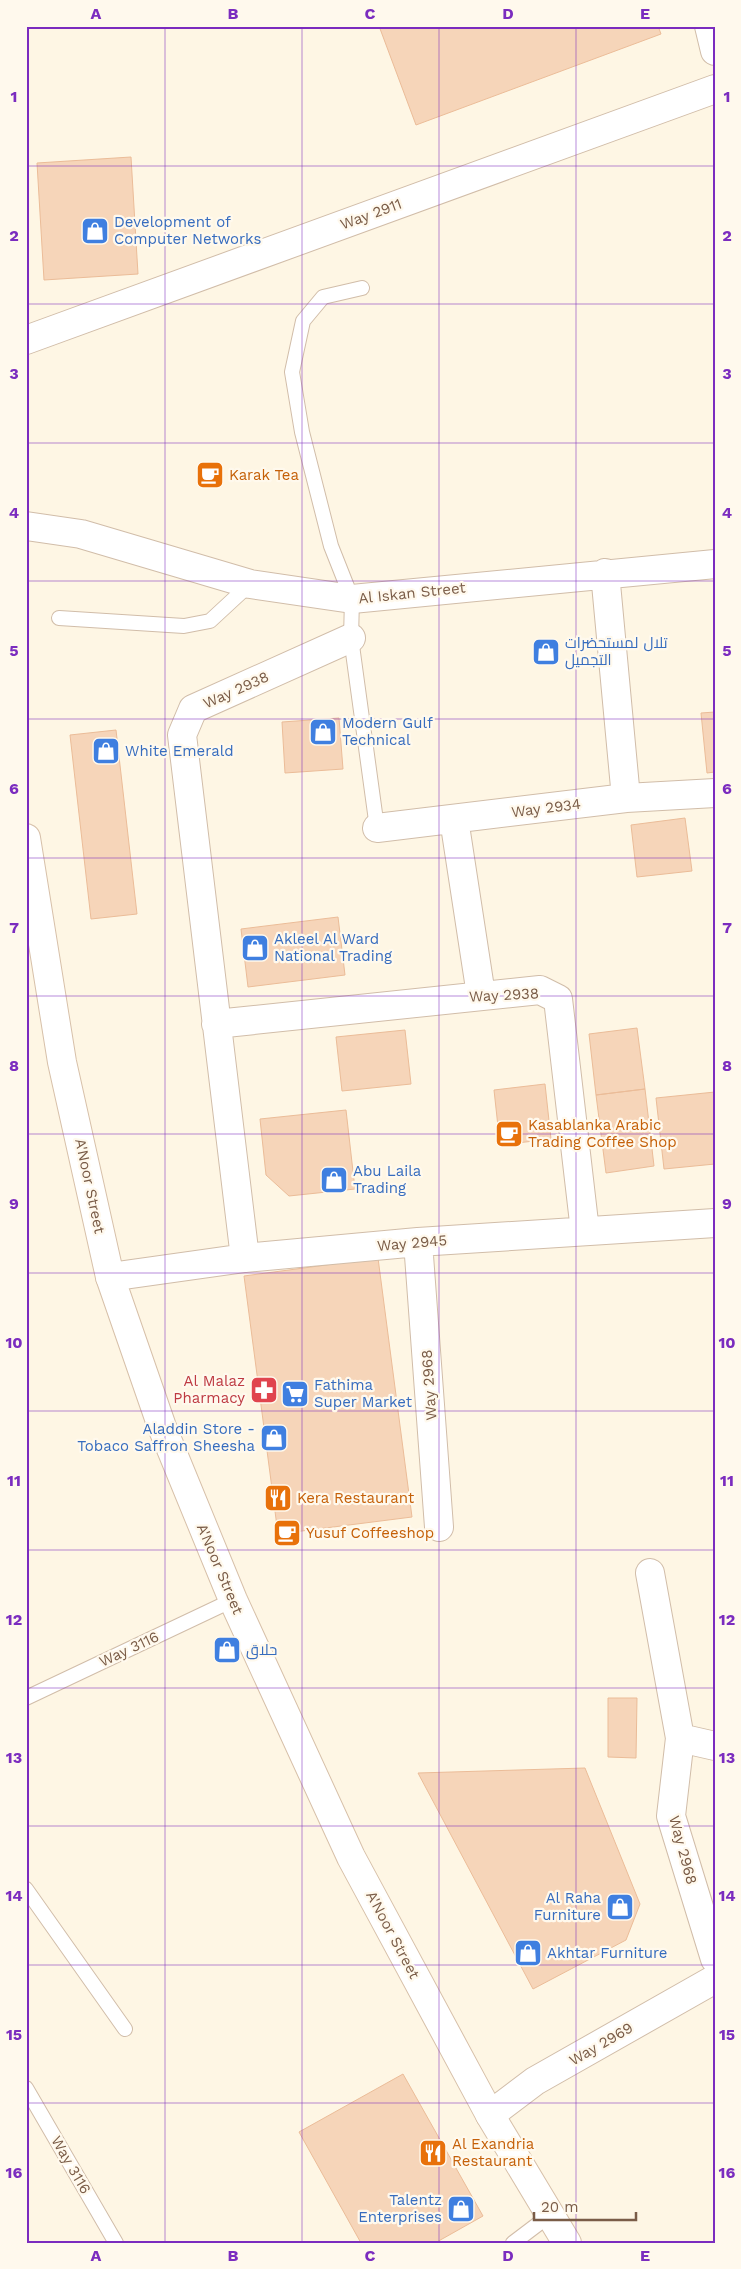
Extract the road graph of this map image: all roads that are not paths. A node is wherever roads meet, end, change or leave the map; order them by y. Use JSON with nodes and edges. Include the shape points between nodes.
{"nodes":[{"id":1,"x":709,"y":26,"type":"edge"},
{"id":2,"x":715,"y":51,"type":"edge"},
{"id":3,"x":715,"y":89,"type":"edge"},
{"id":4,"x":362,"y":288,"type":"dead end"},
{"id":5,"x":26,"y":340,"type":"edge"},
{"id":6,"x":26,"y":526,"type":"edge"},
{"id":7,"x":715,"y":564,"type":"edge"},
{"id":8,"x":605,"y":574,"type":"junction"},
{"id":9,"x":250,"y":584,"type":"junction"},
{"id":10,"x":352,"y":599,"type":"junction"},
{"id":11,"x":59,"y":618,"type":"dead end"},
{"id":12,"x":351,"y":638,"type":"junction"},
{"id":13,"x":715,"y":793,"type":"edge"},
{"id":14,"x":626,"y":798,"type":"junction"},
{"id":15,"x":454,"y":819,"type":"junction"},
{"id":16,"x":377,"y":828,"type":"joint"},
{"id":17,"x":26,"y":838,"type":"edge"},
{"id":18,"x":481,"y":996,"type":"junction"},
{"id":19,"x":216,"y":1024,"type":"junction"},
{"id":20,"x":715,"y":1223,"type":"edge"},
{"id":21,"x":585,"y":1231,"type":"junction"},
{"id":22,"x":418,"y":1242,"type":"junction"},
{"id":23,"x":245,"y":1258,"type":"junction"},
{"id":24,"x":110,"y":1277,"type":"junction"},
{"id":25,"x":439,"y":1527,"type":"dead end"},
{"id":26,"x":650,"y":1572,"type":"dead end"},
{"id":27,"x":233,"y":1600,"type":"junction"},
{"id":28,"x":26,"y":1698,"type":"edge"},
{"id":29,"x":680,"y":1738,"type":"junction"},
{"id":30,"x":715,"y":1746,"type":"edge"},
{"id":31,"x":26,"y":1889,"type":"edge"},
{"id":32,"x":715,"y":1959,"type":"edge"},
{"id":33,"x":715,"y":1979,"type":"edge"},
{"id":34,"x":125,"y":2029,"type":"dead end"},
{"id":35,"x":26,"y":2088,"type":"edge"},
{"id":36,"x":490,"y":2115,"type":"junction"},
{"id":37,"x":550,"y":2215,"type":"junction"},
{"id":38,"x":116,"y":2243,"type":"edge"},
{"id":39,"x":513,"y":2243,"type":"edge"},
{"id":40,"x":567,"y":2243,"type":"edge"}],
"edges":[{"from":1,"to":2,"type":"street"},
{"from":3,"to":5,"type":"street","name":"Way 2911"},
{"from":4,"to":10,"type":"lane","via":[[323,297],[303,321],[292,372],[302,432],[331,546]]},
{"from":6,"to":9,"type":"street","name":"Al Iskan Street","via":[[81,534]]},
{"from":7,"to":8,"type":"street","name":"Al Iskan Street"},
{"from":8,"to":10,"type":"street","name":"Al Iskan Street"},
{"from":8,"to":14,"type":"street"},
{"from":9,"to":10,"type":"street","name":"Al Iskan Street"},
{"from":9,"to":11,"type":"lane","via":[[210,621],[184,626]]},
{"from":10,"to":12,"type":"lane"},
{"from":12,"to":16,"type":"lane"},
{"from":12,"to":19,"type":"street","name":"Way 2938","via":[[193,709],[182,735]]},
{"from":13,"to":14,"type":"street","name":"Way 2934"},
{"from":14,"to":15,"type":"street","name":"Way 2934"},
{"from":15,"to":16,"type":"street","name":"Way 2934"},
{"from":15,"to":18,"type":"street"},
{"from":17,"to":24,"type":"street","name":"A'Noor Street","via":[[62,1062]]},
{"from":18,"to":19,"type":"street","name":"Way 2938"},
{"from":18,"to":21,"type":"street","name":"Way 2938","via":[[540,990],[558,999]]},
{"from":19,"to":23,"type":"street","name":"Way 2938"},
{"from":20,"to":21,"type":"street","name":"Way 2945"},
{"from":21,"to":22,"type":"street","name":"Way 2945"},
{"from":22,"to":23,"type":"street","name":"Way 2945"},
{"from":22,"to":25,"type":"street","name":"Way 2968"},
{"from":23,"to":24,"type":"street","name":"Way 2945"},
{"from":24,"to":27,"type":"street","name":"A'Noor Street","via":[[162,1427]]},
{"from":26,"to":29,"type":"street","name":"Way 2968"},
{"from":27,"to":28,"type":"lane","name":"Way 3116"},
{"from":27,"to":36,"type":"street","name":"A'Noor Street","via":[[351,1856]]},
{"from":29,"to":30,"type":"street"},
{"from":29,"to":32,"type":"street","name":"Way 2968","via":[[671,1816]]},
{"from":31,"to":34,"type":"lane"},
{"from":33,"to":36,"type":"street","name":"Way 2969","via":[[535,2082]]},
{"from":35,"to":38,"type":"lane","name":"Way 3116"},
{"from":36,"to":37,"type":"street","name":"A'Noor Street"},
{"from":37,"to":39,"type":"lane"},
{"from":37,"to":40,"type":"street","name":"A'Noor Street"}]}
